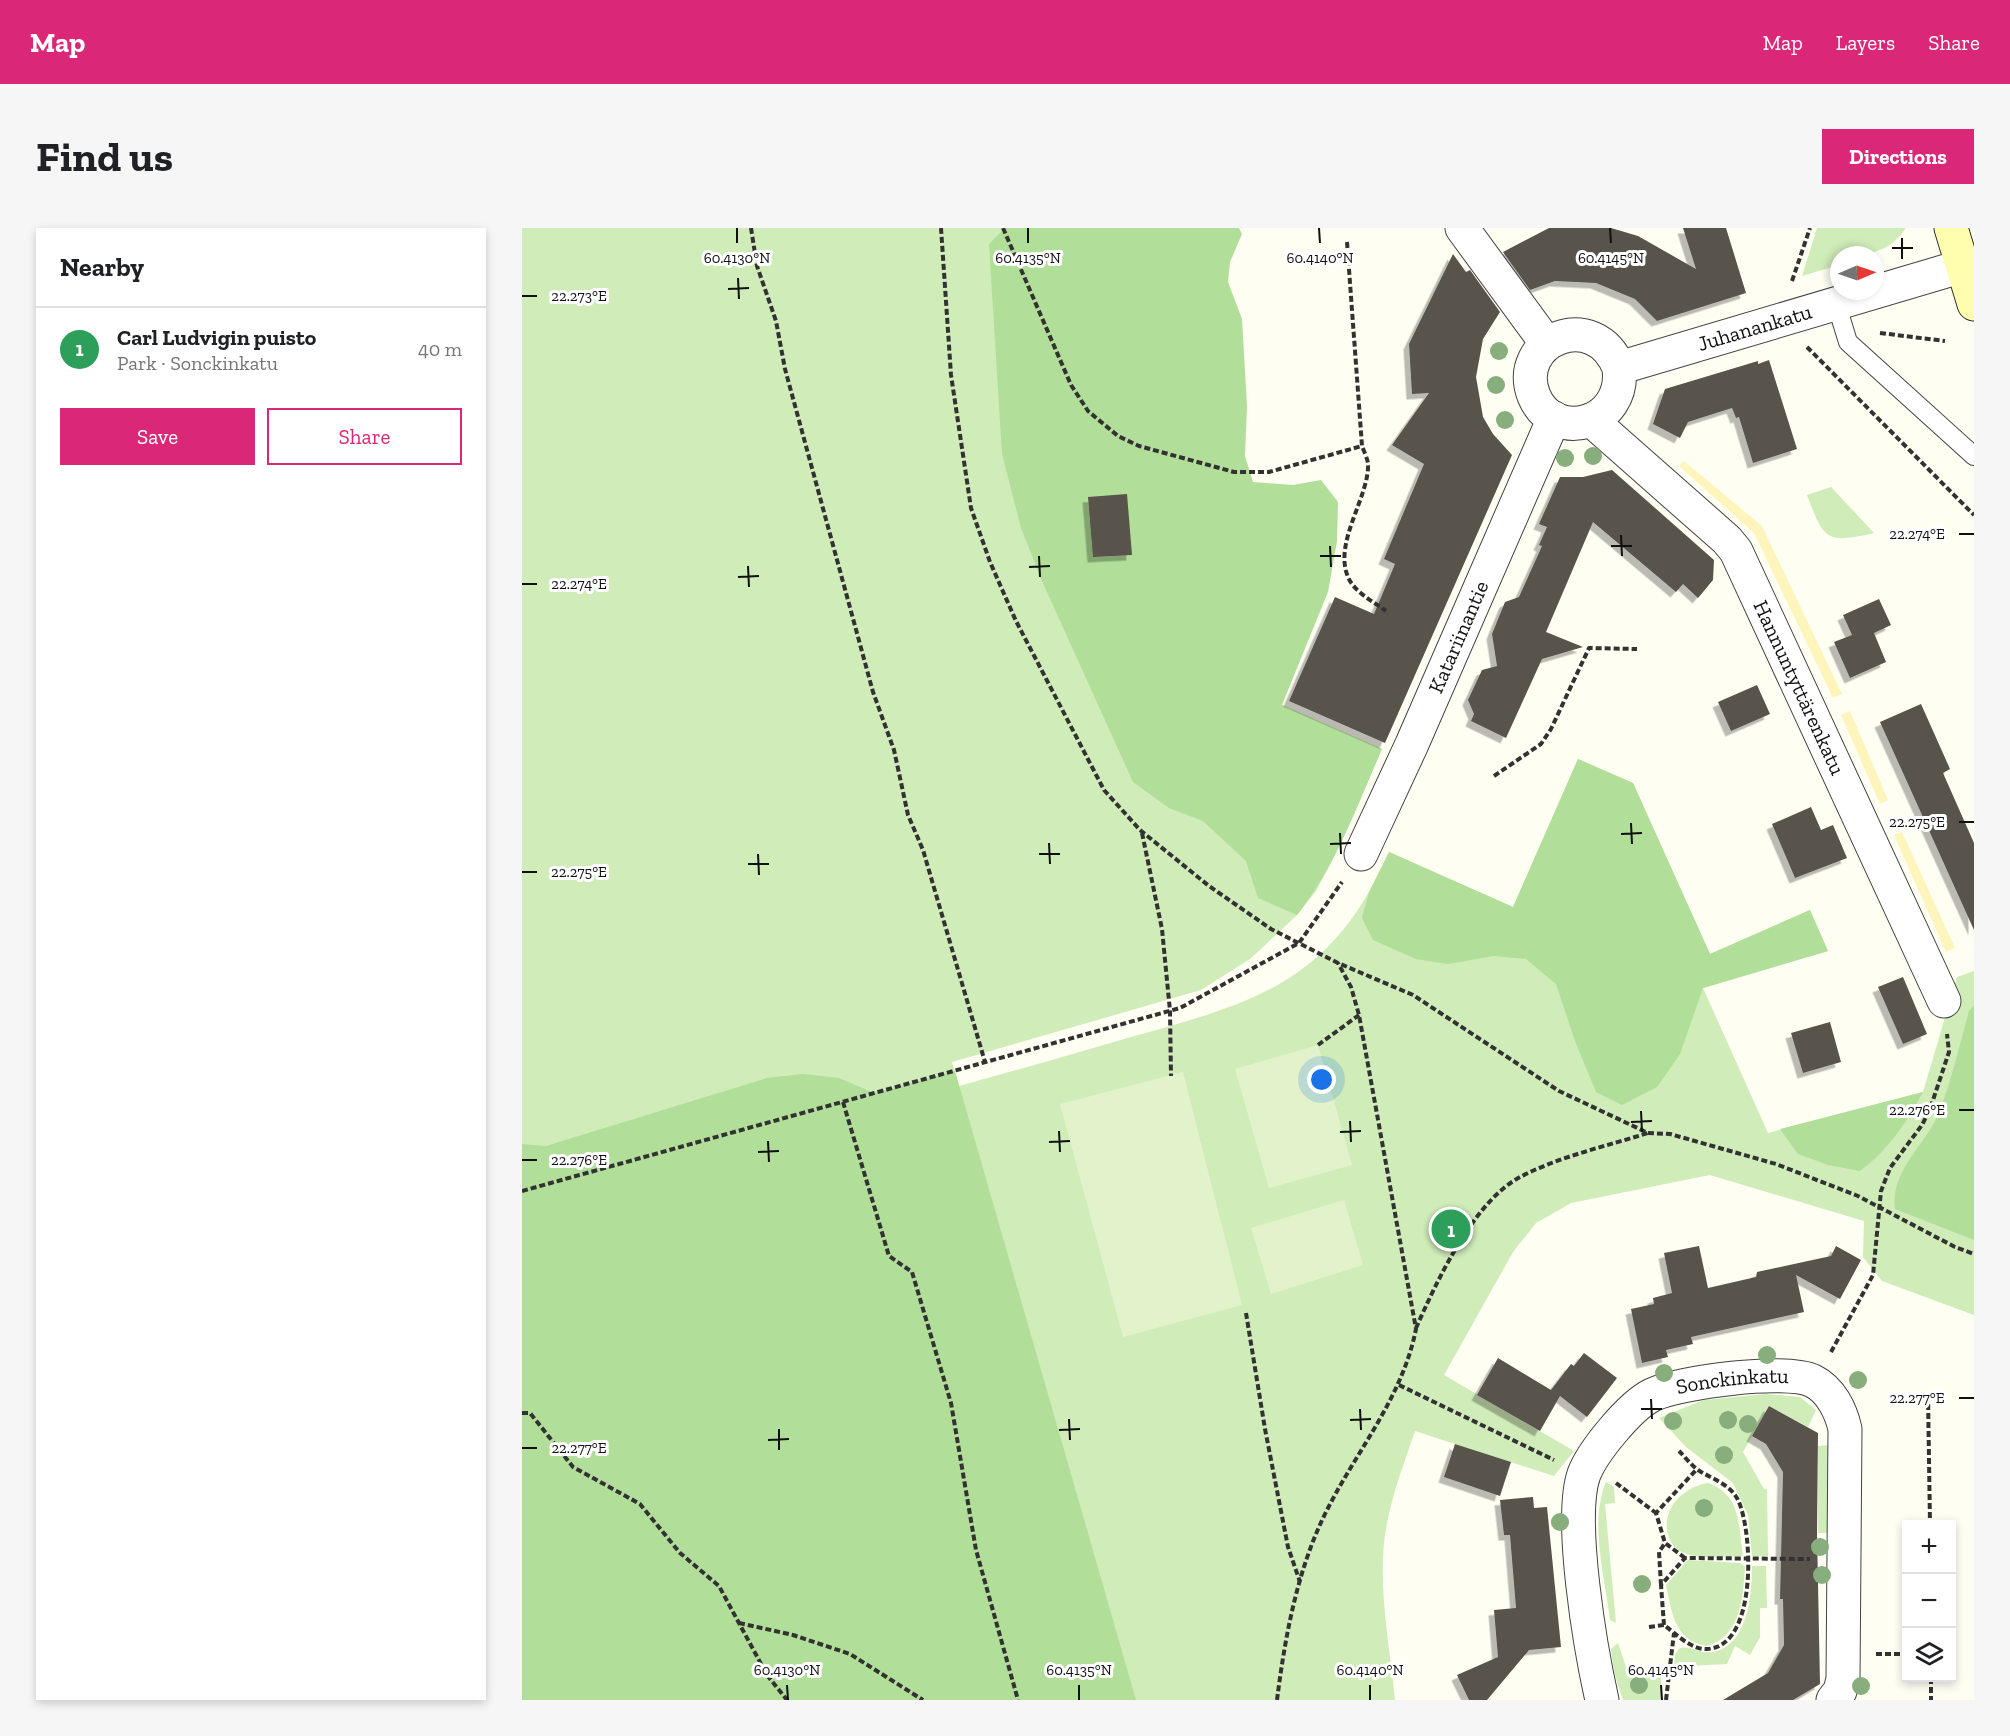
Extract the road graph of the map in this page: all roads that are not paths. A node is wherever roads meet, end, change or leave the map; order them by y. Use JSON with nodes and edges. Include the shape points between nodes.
{"nodes":[{"id":1,"x":1462,"y":228,"type":"edge"},
{"id":2,"x":1951,"y":228,"type":"edge"},
{"id":3,"x":1963,"y":266,"type":"junction"},
{"id":4,"x":1836,"y":303,"type":"junction"},
{"id":5,"x":1974,"y":304,"type":"edge"},
{"id":6,"x":1547,"y":344,"type":"junction"},
{"id":7,"x":1619,"y":368,"type":"junction"},
{"id":8,"x":1554,"y":417,"type":"junction"},
{"id":9,"x":1591,"y":420,"type":"junction"},
{"id":10,"x":1974,"y":456,"type":"edge"},
{"id":11,"x":1361,"y":854,"type":"road end"},
{"id":12,"x":1944,"y":1001,"type":"road end"},
{"id":13,"x":1602,"y":1700,"type":"edge"},
{"id":14,"x":1833,"y":1700,"type":"edge"}],
"edges":[{"from":1,"to":6,"type":"street"},
{"from":2,"to":3,"type":"main road"},
{"from":3,"to":4,"type":"street","name":"Juhanankatu"},
{"from":3,"to":5,"type":"main road"},
{"from":4,"to":7,"type":"street","name":"Juhanankatu"},
{"from":4,"to":10,"type":"lane","via":[[1848,342]]},
{"from":6,"to":7,"type":"street","via":[[1570,334],[1595,338],[1614,356]]},
{"from":6,"to":8,"type":"street","via":[[1537,355],[1531,383],[1534,397]]},
{"from":7,"to":9,"type":"street","via":[[1618,393],[1603,414]]},
{"from":8,"to":9,"type":"street","via":[[1572,423]]},
{"from":8,"to":11,"type":"street","name":"Katariinantie"},
{"from":9,"to":12,"type":"street","name":"Hannuntyttärenkatu","via":[[1736,551]]},
{"from":13,"to":14,"type":"street","name":"Sonckinkatu","via":[[1592,1654],[1578,1510],[1587,1469],[1633,1408],[1652,1395],[1716,1381],[1772,1375],[1814,1381],[1835,1402],[1845,1429],[1843,1679]]}]}
